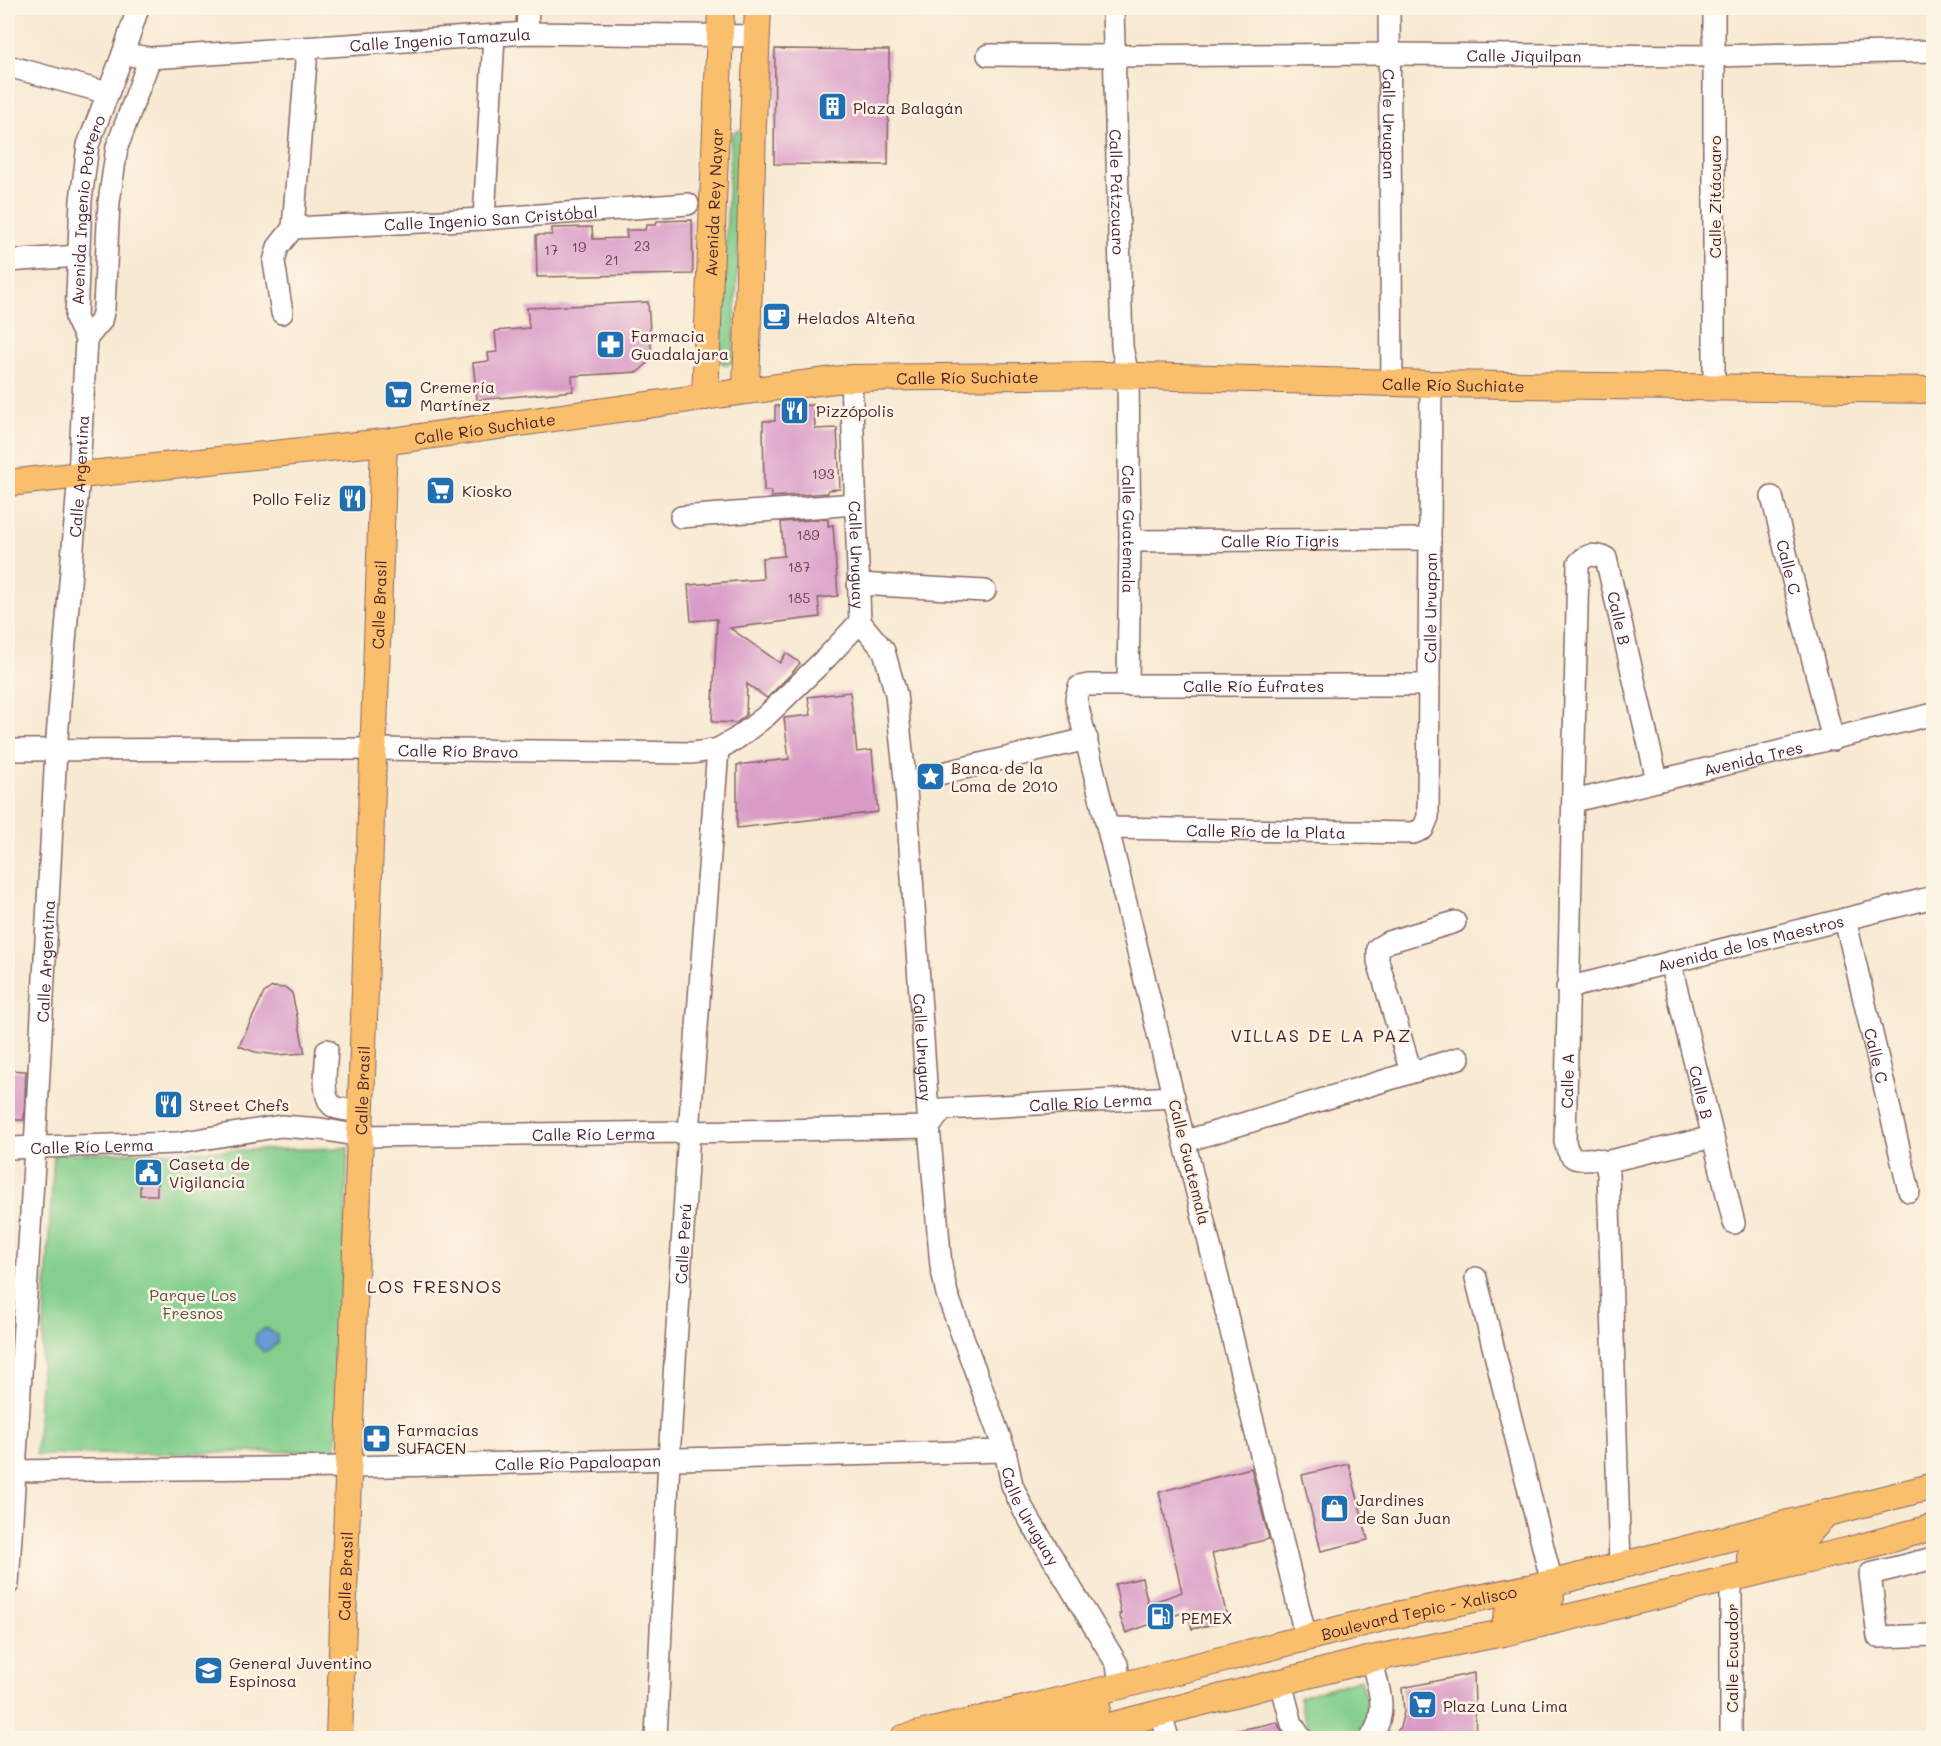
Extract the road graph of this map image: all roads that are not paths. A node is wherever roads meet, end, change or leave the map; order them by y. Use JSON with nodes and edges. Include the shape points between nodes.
{"nodes":[{"id":1,"x":138,"y":8,"type":"edge"},
{"id":2,"x":528,"y":8,"type":"edge"},
{"id":3,"x":721,"y":8,"type":"edge"},
{"id":4,"x":759,"y":8,"type":"edge"},
{"id":5,"x":1113,"y":8,"type":"edge"},
{"id":6,"x":1389,"y":8,"type":"edge"},
{"id":7,"x":1714,"y":8,"type":"edge"},
{"id":8,"x":527,"y":33,"type":"junction"},
{"id":9,"x":494,"y":36,"type":"junction"},
{"id":10,"x":720,"y":36,"type":"junction"},
{"id":11,"x":757,"y":36,"type":"junction"},
{"id":12,"x":307,"y":49,"type":"junction"},
{"id":13,"x":1934,"y":51,"type":"edge"},
{"id":14,"x":123,"y":54,"type":"junction"},
{"id":15,"x":1389,"y":54,"type":"junction"},
{"id":16,"x":988,"y":55,"type":"dead end"},
{"id":17,"x":1114,"y":56,"type":"junction"},
{"id":18,"x":1714,"y":56,"type":"junction"},
{"id":19,"x":150,"y":58,"type":"junction"},
{"id":20,"x":8,"y":66,"type":"edge"},
{"id":21,"x":108,"y":93,"type":"junction"},
{"id":22,"x":716,"y":124,"type":"junction"},
{"id":23,"x":753,"y":124,"type":"junction"},
{"id":24,"x":688,"y":204,"type":"dead end"},
{"id":25,"x":484,"y":219,"type":"junction"},
{"id":26,"x":293,"y":228,"type":"junction"},
{"id":27,"x":78,"y":256,"type":"junction"},
{"id":28,"x":8,"y":261,"type":"edge"},
{"id":29,"x":282,"y":314,"type":"dead end"},
{"id":30,"x":86,"y":339,"type":"junction"},
{"id":31,"x":1128,"y":376,"type":"junction"},
{"id":32,"x":851,"y":378,"type":"junction"},
{"id":33,"x":1392,"y":382,"type":"junction"},
{"id":34,"x":1431,"y":384,"type":"junction"},
{"id":35,"x":1714,"y":387,"type":"junction"},
{"id":36,"x":1934,"y":390,"type":"edge"},
{"id":37,"x":746,"y":391,"type":"junction"},
{"id":38,"x":705,"y":397,"type":"junction"},
{"id":39,"x":384,"y":442,"type":"junction"},
{"id":40,"x":79,"y":475,"type":"junction"},
{"id":41,"x":8,"y":483,"type":"edge"},
{"id":42,"x":1772,"y":497,"type":"dead end"},
{"id":43,"x":855,"y":504,"type":"junction"},
{"id":44,"x":681,"y":517,"type":"dead end"},
{"id":45,"x":1430,"y":539,"type":"junction"},
{"id":46,"x":1130,"y":541,"type":"junction"},
{"id":47,"x":1578,"y":564,"type":"joint"},
{"id":48,"x":858,"y":584,"type":"junction"},
{"id":49,"x":985,"y":591,"type":"dead end"},
{"id":50,"x":860,"y":622,"type":"junction"},
{"id":51,"x":1128,"y":684,"type":"junction"},
{"id":52,"x":1429,"y":685,"type":"junction"},
{"id":53,"x":1079,"y":687,"type":"joint"},
{"id":54,"x":1934,"y":714,"type":"edge"},
{"id":55,"x":1087,"y":739,"type":"junction"},
{"id":56,"x":1833,"y":740,"type":"junction"},
{"id":57,"x":372,"y":749,"type":"junction"},
{"id":58,"x":718,"y":749,"type":"junction"},
{"id":59,"x":8,"y":750,"type":"edge"},
{"id":60,"x":56,"y":750,"type":"junction"},
{"id":61,"x":930,"y":776,"type":"dead end"},
{"id":62,"x":1657,"y":780,"type":"junction"},
{"id":63,"x":1574,"y":801,"type":"junction"},
{"id":64,"x":1108,"y":828,"type":"junction"},
{"id":65,"x":1423,"y":829,"type":"joint"},
{"id":66,"x":1934,"y":897,"type":"edge"},
{"id":67,"x":1845,"y":919,"type":"junction"},
{"id":68,"x":1455,"y":922,"type":"dead end"},
{"id":69,"x":1670,"y":962,"type":"junction"},
{"id":70,"x":1568,"y":988,"type":"junction"},
{"id":71,"x":327,"y":1050,"type":"dead end"},
{"id":72,"x":1459,"y":1058,"type":"dead end"},
{"id":73,"x":1411,"y":1072,"type":"junction"},
{"id":74,"x":1174,"y":1097,"type":"junction"},
{"id":75,"x":361,"y":1124,"type":"junction"},
{"id":76,"x":929,"y":1127,"type":"junction"},
{"id":77,"x":689,"y":1132,"type":"junction"},
{"id":78,"x":1713,"y":1137,"type":"junction"},
{"id":79,"x":1186,"y":1141,"type":"junction"},
{"id":80,"x":8,"y":1148,"type":"edge"},
{"id":81,"x":35,"y":1148,"type":"junction"},
{"id":82,"x":1605,"y":1162,"type":"junction"},
{"id":83,"x":1909,"y":1191,"type":"dead end"},
{"id":84,"x":1734,"y":1223,"type":"dead end"},
{"id":85,"x":1476,"y":1278,"type":"dead end"},
{"id":86,"x":1005,"y":1451,"type":"junction"},
{"id":87,"x":669,"y":1459,"type":"junction"},
{"id":88,"x":349,"y":1467,"type":"junction"},
{"id":89,"x":11,"y":1471,"type":"edge"},
{"id":90,"x":1934,"y":1486,"type":"edge"},
{"id":91,"x":1827,"y":1512,"type":"junction"},
{"id":92,"x":1934,"y":1527,"type":"edge"},
{"id":93,"x":1850,"y":1550,"type":"junction"},
{"id":94,"x":1934,"y":1558,"type":"edge"},
{"id":95,"x":1620,"y":1566,"type":"junction"},
{"id":96,"x":1870,"y":1574,"type":"junction"},
{"id":97,"x":1731,"y":1578,"type":"junction"},
{"id":98,"x":1552,"y":1583,"type":"junction"},
{"id":99,"x":8,"y":1584,"type":"edge"},
{"id":100,"x":1387,"y":1617,"type":"junction"},
{"id":101,"x":1503,"y":1633,"type":"junction"},
{"id":102,"x":1934,"y":1635,"type":"edge"},
{"id":103,"x":1306,"y":1638,"type":"junction"},
{"id":104,"x":1371,"y":1659,"type":"junction"},
{"id":105,"x":1281,"y":1683,"type":"junction"},
{"id":106,"x":1120,"y":1686,"type":"junction"},
{"id":107,"x":1165,"y":1726,"type":"edge"},
{"id":108,"x":339,"y":1738,"type":"edge"},
{"id":109,"x":656,"y":1738,"type":"edge"},
{"id":110,"x":903,"y":1738,"type":"edge"},
{"id":111,"x":998,"y":1738,"type":"edge"},
{"id":112,"x":1062,"y":1738,"type":"edge"},
{"id":113,"x":1301,"y":1738,"type":"edge"},
{"id":114,"x":1371,"y":1738,"type":"edge"},
{"id":115,"x":1731,"y":1738,"type":"edge"}],
"edges":[{"from":1,"to":14,"type":"street","name":"Avenida Ingenio Potrero"},
{"from":2,"to":8,"type":"street"},
{"from":3,"to":10,"type":"main road","name":"Avenida Rey Nayar"},
{"from":4,"to":11,"type":"main road"},
{"from":5,"to":17,"type":"street","name":"Calle Pátzcuaro"},
{"from":6,"to":15,"type":"street","name":"Calle Uruapan"},
{"from":7,"to":18,"type":"street","name":"Calle Zitácuaro"},
{"from":8,"to":9,"type":"street","name":"Calle Ingenio Tamazula"},
{"from":8,"to":10,"type":"street","name":"Calle Ingenio Tamazula"},
{"from":9,"to":12,"type":"street","name":"Calle Ingenio Tamazula"},
{"from":9,"to":25,"type":"street"},
{"from":10,"to":11,"type":"street","name":"Calle Ingenio Tamazula"},
{"from":10,"to":22,"type":"main road","name":"Avenida Rey Nayar"},
{"from":11,"to":23,"type":"main road"},
{"from":12,"to":19,"type":"street","name":"Calle Ingenio Tamazula"},
{"from":12,"to":26,"type":"street"},
{"from":13,"to":18,"type":"street","name":"Calle Jiquilpan"},
{"from":14,"to":19,"type":"street","name":"Calle Ingenio Tamazula"},
{"from":14,"to":21,"type":"street","name":"Avenida Ingenio Potrero"},
{"from":15,"to":17,"type":"street","name":"Calle Jiquilpan"},
{"from":15,"to":18,"type":"street","name":"Calle Jiquilpan"},
{"from":15,"to":33,"type":"street","name":"Calle Uruapan"},
{"from":16,"to":17,"type":"street","name":"Calle Jiquilpan"},
{"from":17,"to":31,"type":"street","name":"Calle Pátzcuaro","via":[[1122,347]]},
{"from":18,"to":35,"type":"street","name":"Calle Zitácuaro"},
{"from":19,"to":30,"type":"street","name":"Avenida Ingenio Potrero","via":[[117,147],[109,202],[104,308],[101,321]]},
{"from":20,"to":21,"type":"street"},
{"from":21,"to":27,"type":"street","name":"Avenida Ingenio Potrero","via":[[88,145]]},
{"from":22,"to":23,"type":"main road"},
{"from":22,"to":38,"type":"main road","name":"Avenida Rey Nayar"},
{"from":23,"to":37,"type":"main road"},
{"from":24,"to":25,"type":"street","name":"Calle Ingenio San Cristóbal"},
{"from":25,"to":26,"type":"street","name":"Calle Ingenio San Cristóbal"},
{"from":26,"to":29,"type":"street","via":[[278,247],[274,262]]},
{"from":27,"to":28,"type":"street"},
{"from":27,"to":30,"type":"street","name":"Avenida Ingenio Potrero","via":[[76,318]]},
{"from":30,"to":40,"type":"street","name":"Calle Argentina"},
{"from":31,"to":32,"type":"main road","name":"Calle Río Suchiate"},
{"from":31,"to":33,"type":"main road","name":"Calle Río Suchiate"},
{"from":31,"to":46,"type":"street","name":"Calle Guatemala"},
{"from":32,"to":37,"type":"main road","name":"Calle Río Suchiate"},
{"from":32,"to":43,"type":"street","name":"Calle Uruguay"},
{"from":33,"to":34,"type":"main road","name":"Calle Río Suchiate"},
{"from":34,"to":35,"type":"main road","name":"Calle Río Suchiate"},
{"from":34,"to":45,"type":"street","name":"Calle Uruapan"},
{"from":35,"to":36,"type":"main road","name":"Calle Río Suchiate"},
{"from":37,"to":38,"type":"main road","name":"Calle Río Suchiate"},
{"from":38,"to":39,"type":"main road","name":"Calle Río Suchiate"},
{"from":39,"to":40,"type":"main road","name":"Calle Río Suchiate"},
{"from":39,"to":57,"type":"main road","name":"Calle Brasil"},
{"from":40,"to":41,"type":"main road","name":"Calle Río Suchiate"},
{"from":40,"to":60,"type":"street","name":"Calle Argentina"},
{"from":42,"to":56,"type":"street","name":"Calle C"},
{"from":43,"to":44,"type":"street"},
{"from":43,"to":48,"type":"street","name":"Calle Uruguay"},
{"from":45,"to":46,"type":"street","name":"Calle Río Tigris"},
{"from":45,"to":52,"type":"street","name":"Calle Uruapan"},
{"from":46,"to":51,"type":"street","name":"Calle Guatemala"},
{"from":47,"to":62,"type":"street","name":"Calle B","via":[[1584,556],[1592,554],[1606,558]]},
{"from":47,"to":63,"type":"street","name":"Calle A"},
{"from":48,"to":49,"type":"street"},
{"from":48,"to":50,"type":"street","name":"Calle Uruguay"},
{"from":50,"to":58,"type":"street","name":"Calle Río Bravo","via":[[766,716]]},
{"from":50,"to":76,"type":"street","name":"Calle Uruguay","via":[[884,651],[896,694]]},
{"from":51,"to":52,"type":"street","name":"Calle Río Éufrates"},
{"from":51,"to":53,"type":"street","name":"Calle Río Éufrates"},
{"from":52,"to":65,"type":"street","name":"Calle Uruapan","via":[[1428,818]]},
{"from":53,"to":55,"type":"street","name":"Calle Guatemala","via":[[1076,699]]},
{"from":54,"to":56,"type":"street","name":"Avenida Tres"},
{"from":55,"to":61,"type":"street"},
{"from":55,"to":64,"type":"street","name":"Calle Guatemala"},
{"from":56,"to":62,"type":"street","name":"Avenida Tres"},
{"from":57,"to":58,"type":"street","name":"Calle Río Bravo","via":[[693,753]]},
{"from":57,"to":60,"type":"street","name":"Calle Río Bravo"},
{"from":57,"to":75,"type":"main road","name":"Calle Brasil"},
{"from":58,"to":77,"type":"street","name":"Calle Perú"},
{"from":59,"to":60,"type":"street","name":"Calle Río Bravo"},
{"from":60,"to":81,"type":"street","name":"Calle Argentina"},
{"from":62,"to":63,"type":"street","name":"Avenida Tres"},
{"from":63,"to":70,"type":"street","name":"Calle A"},
{"from":64,"to":65,"type":"street","name":"Calle Río de la Plata","via":[[1413,833]]},
{"from":64,"to":74,"type":"street","name":"Calle Guatemala"},
{"from":66,"to":67,"type":"street","name":"Avenida de los Maestros"},
{"from":67,"to":69,"type":"street","name":"Avenida de los Maestros"},
{"from":67,"to":83,"type":"street","name":"Calle C"},
{"from":68,"to":73,"type":"street","via":[[1378,948],[1378,961]]},
{"from":69,"to":70,"type":"street","name":"Avenida de los Maestros"},
{"from":69,"to":78,"type":"street","name":"Calle B"},
{"from":70,"to":82,"type":"street","name":"Calle A","via":[[1567,1152],[1577,1160],[1598,1158]]},
{"from":71,"to":75,"type":"street","via":[[329,1102]]},
{"from":72,"to":73,"type":"street"},
{"from":73,"to":79,"type":"street"},
{"from":74,"to":76,"type":"street","name":"Calle Río Lerma","via":[[943,1109]]},
{"from":74,"to":79,"type":"street","name":"Calle Guatemala"},
{"from":75,"to":77,"type":"street","name":"Calle Río Lerma"},
{"from":75,"to":81,"type":"street","name":"Calle Río Lerma","via":[[321,1129],[281,1126],[178,1143]]},
{"from":75,"to":88,"type":"main road","name":"Calle Brasil"},
{"from":76,"to":77,"type":"street","name":"Calle Río Lerma"},
{"from":76,"to":86,"type":"street","name":"Calle Uruguay","via":[[947,1294]]},
{"from":77,"to":87,"type":"street","name":"Calle Perú"},
{"from":78,"to":82,"type":"street"},
{"from":78,"to":84,"type":"street","name":"Calle B"},
{"from":79,"to":103,"type":"street","name":"Calle Guatemala"},
{"from":80,"to":81,"type":"street","name":"Calle Río Lerma"},
{"from":81,"to":89,"type":"street","name":"Calle Argentina"},
{"from":82,"to":95,"type":"street"},
{"from":85,"to":98,"type":"street"},
{"from":86,"to":87,"type":"street","name":"Calle Río Papaloapan"},
{"from":86,"to":106,"type":"street","name":"Calle Uruguay","via":[[1012,1485],[1023,1509],[1117,1664]]},
{"from":87,"to":88,"type":"street","name":"Calle Río Papaloapan"},
{"from":87,"to":109,"type":"street","name":"Calle Perú"},
{"from":88,"to":89,"type":"street","name":"Calle Río Papaloapan"},
{"from":88,"to":108,"type":"main road","name":"Calle Brasil"},
{"from":89,"to":99,"type":"street","name":"Calle Argentina"},
{"from":90,"to":91,"type":"main road","name":"Boulevard Tepic - Xalisco"},
{"from":91,"to":95,"type":"main road","name":"Boulevard Tepic - Xalisco"},
{"from":91,"to":97,"type":"main road","via":[[1800,1543],[1743,1558]]},
{"from":92,"to":93,"type":"main road"},
{"from":93,"to":96,"type":"street"},
{"from":93,"to":97,"type":"main road"},
{"from":94,"to":96,"type":"street"},
{"from":95,"to":98,"type":"main road","name":"Boulevard Tepic - Xalisco"},
{"from":95,"to":101,"type":"main road","via":[[1603,1582],[1512,1611]]},
{"from":96,"to":102,"type":"street","via":[[1878,1637]]},
{"from":97,"to":101,"type":"main road"},
{"from":97,"to":115,"type":"street","name":"Calle Ecuador"},
{"from":98,"to":100,"type":"main road","name":"Boulevard Tepic - Xalisco"},
{"from":100,"to":103,"type":"main road","name":"Boulevard Tepic - Xalisco"},
{"from":100,"to":105,"type":"main road","via":[[1370,1635],[1298,1649],[1291,1654]]},
{"from":101,"to":104,"type":"main road"},
{"from":103,"to":106,"type":"main road","name":"Boulevard Tepic - Xalisco"},
{"from":104,"to":105,"type":"main road"},
{"from":104,"to":114,"type":"street","via":[[1382,1711]]},
{"from":105,"to":107,"type":"main road"},
{"from":105,"to":113,"type":"street","via":[[1292,1724]]},
{"from":106,"to":110,"type":"main road","name":"Boulevard Tepic - Xalisco"},
{"from":106,"to":111,"type":"main road","via":[[1095,1708]]},
{"from":107,"to":112,"type":"main road"}]}
